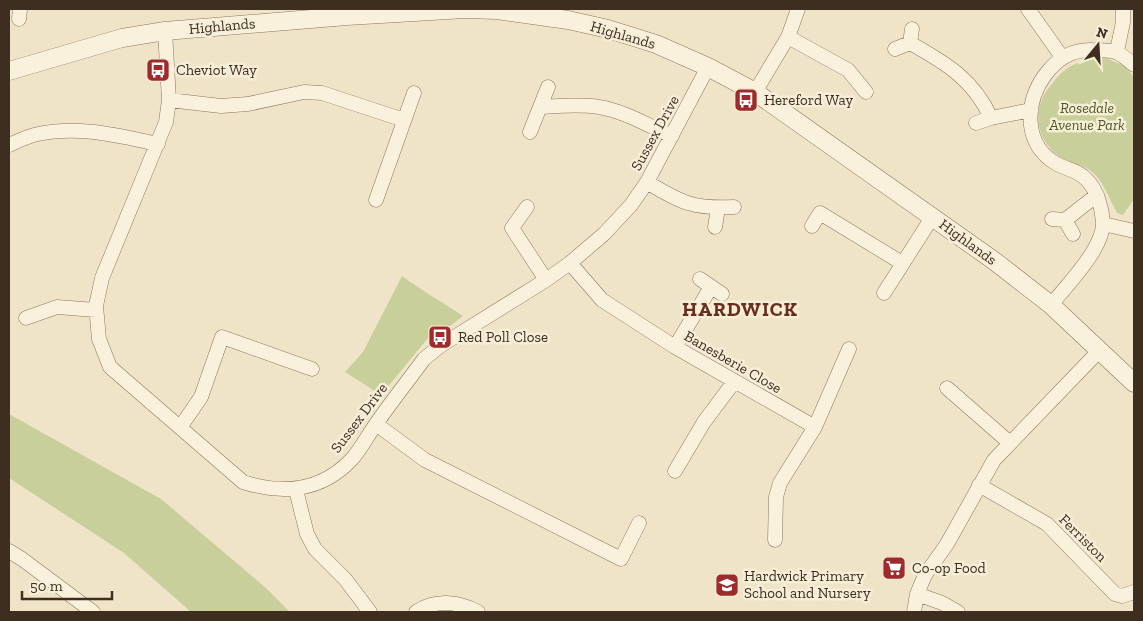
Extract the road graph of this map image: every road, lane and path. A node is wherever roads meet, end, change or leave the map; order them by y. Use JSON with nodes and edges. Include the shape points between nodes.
{"nodes":[{"id":1,"x":798,"y":9,"type":"edge"},
{"id":2,"x":1028,"y":9,"type":"edge"},
{"id":3,"x":1123,"y":9,"type":"edge"},
{"id":4,"x":347,"y":12,"type":"edge"},
{"id":5,"x":912,"y":29,"type":"dead end"},
{"id":6,"x":165,"y":31,"type":"junction"},
{"id":7,"x":788,"y":37,"type":"junction"},
{"id":8,"x":910,"y":43,"type":"junction"},
{"id":9,"x":895,"y":50,"type":"dead end"},
{"id":10,"x":1117,"y":51,"type":"junction"},
{"id":11,"x":1062,"y":57,"type":"junction"},
{"id":12,"x":1134,"y":65,"type":"edge"},
{"id":13,"x":708,"y":67,"type":"junction"},
{"id":14,"x":9,"y":71,"type":"edge"},
{"id":15,"x":548,"y":87,"type":"dead end"},
{"id":16,"x":755,"y":92,"type":"junction"},
{"id":17,"x":866,"y":92,"type":"dead end"},
{"id":18,"x":414,"y":93,"type":"dead end"},
{"id":19,"x":169,"y":100,"type":"junction"},
{"id":20,"x":540,"y":107,"type":"junction"},
{"id":21,"x":1031,"y":110,"type":"junction"},
{"id":22,"x":991,"y":118,"type":"junction"},
{"id":23,"x":404,"y":120,"type":"junction"},
{"id":24,"x":976,"y":123,"type":"dead end"},
{"id":25,"x":530,"y":132,"type":"dead end"},
{"id":26,"x":672,"y":136,"type":"junction"},
{"id":27,"x":158,"y":144,"type":"junction"},
{"id":28,"x":9,"y":145,"type":"edge"},
{"id":29,"x":647,"y":182,"type":"junction"},
{"id":30,"x":1096,"y":195,"type":"junction"},
{"id":31,"x":376,"y":200,"type":"dead end"},
{"id":32,"x":527,"y":207,"type":"dead end"},
{"id":33,"x":734,"y":207,"type":"dead end"},
{"id":34,"x":718,"y":208,"type":"junction"},
{"id":35,"x":932,"y":216,"type":"junction"},
{"id":36,"x":1103,"y":224,"type":"junction"},
{"id":37,"x":812,"y":226,"type":"dead end"},
{"id":38,"x":715,"y":227,"type":"dead end"},
{"id":39,"x":1134,"y":231,"type":"edge"},
{"id":40,"x":1073,"y":234,"type":"dead end"},
{"id":41,"x":570,"y":263,"type":"junction"},
{"id":42,"x":902,"y":263,"type":"junction"},
{"id":43,"x":700,"y":279,"type":"dead end"},
{"id":44,"x":546,"y":280,"type":"junction"},
{"id":45,"x":884,"y":292,"type":"dead end"},
{"id":46,"x":1051,"y":305,"type":"junction"},
{"id":47,"x":96,"y":310,"type":"junction"},
{"id":48,"x":26,"y":318,"type":"dead end"},
{"id":49,"x":675,"y":347,"type":"junction"},
{"id":50,"x":849,"y":350,"type":"dead end"},
{"id":51,"x":1099,"y":351,"type":"junction"},
{"id":52,"x":312,"y":368,"type":"dead end"},
{"id":53,"x":734,"y":382,"type":"junction"},
{"id":54,"x":1134,"y":383,"type":"edge"},
{"id":55,"x":947,"y":388,"type":"dead end"},
{"id":56,"x":376,"y":424,"type":"junction"},
{"id":57,"x":182,"y":426,"type":"junction"},
{"id":58,"x":815,"y":428,"type":"junction"},
{"id":59,"x":1010,"y":443,"type":"junction"},
{"id":60,"x":675,"y":471,"type":"dead end"},
{"id":61,"x":979,"y":485,"type":"junction"},
{"id":62,"x":296,"y":490,"type":"junction"},
{"id":63,"x":639,"y":522,"type":"dead end"},
{"id":64,"x":774,"y":540,"type":"dead end"},
{"id":65,"x":9,"y":551,"type":"edge"},
{"id":66,"x":1134,"y":592,"type":"edge"},
{"id":67,"x":917,"y":594,"type":"junction"},
{"id":68,"x":93,"y":612,"type":"edge"},
{"id":69,"x":370,"y":612,"type":"edge"},
{"id":70,"x":416,"y":612,"type":"edge"},
{"id":71,"x":478,"y":612,"type":"edge"},
{"id":72,"x":914,"y":612,"type":"edge"},
{"id":73,"x":958,"y":612,"type":"edge"}],
"edges":[{"from":1,"to":7,"type":"street"},
{"from":2,"to":11,"type":"street"},
{"from":3,"to":10,"type":"street"},
{"from":4,"to":6,"type":"street","name":"Highlands"},
{"from":4,"to":13,"type":"street","name":"Highlands","via":[[465,9],[526,13],[608,29],[656,44]]},
{"from":5,"to":8,"type":"street"},
{"from":6,"to":14,"type":"street","name":"Highlands","via":[[122,38]]},
{"from":6,"to":19,"type":"street","name":"Sussex Drive"},
{"from":7,"to":16,"type":"street"},
{"from":7,"to":17,"type":"street","via":[[848,70]]},
{"from":8,"to":9,"type":"street"},
{"from":8,"to":22,"type":"street","via":[[960,74],[983,100]]},
{"from":10,"to":11,"type":"street","via":[[1082,50]]},
{"from":10,"to":12,"type":"street"},
{"from":11,"to":21,"type":"street","via":[[1045,76]]},
{"from":13,"to":16,"type":"street","name":"Highlands"},
{"from":13,"to":26,"type":"street","name":"Sussex Drive"},
{"from":15,"to":20,"type":"street"},
{"from":16,"to":35,"type":"street","name":"Highlands"},
{"from":18,"to":23,"type":"street"},
{"from":19,"to":23,"type":"street","via":[[221,106],[248,104],[304,92],[322,93]]},
{"from":19,"to":27,"type":"street","name":"Sussex Drive"},
{"from":20,"to":25,"type":"street"},
{"from":20,"to":26,"type":"street","via":[[600,107]]},
{"from":21,"to":22,"type":"street"},
{"from":21,"to":30,"type":"street","via":[[1030,127],[1044,156],[1077,171],[1088,180]]},
{"from":22,"to":24,"type":"street"},
{"from":23,"to":31,"type":"street"},
{"from":26,"to":29,"type":"street","name":"Sussex Drive"},
{"from":27,"to":28,"type":"street","via":[[107,133],[57,130]]},
{"from":27,"to":47,"type":"street","name":"Sussex Drive","via":[[102,278]]},
{"from":29,"to":34,"type":"street","via":[[688,205]]},
{"from":29,"to":41,"type":"street","name":"Sussex Drive","via":[[604,234]]},
{"from":30,"to":36,"type":"street"},
{"from":30,"to":40,"type":"street","via":[[1058,220]]},
{"from":32,"to":44,"type":"street","via":[[512,228]]},
{"from":33,"to":34,"type":"street"},
{"from":34,"to":38,"type":"street"},
{"from":35,"to":42,"type":"street"},
{"from":35,"to":46,"type":"street","name":"Highlands"},
{"from":36,"to":39,"type":"street"},
{"from":36,"to":46,"type":"street","via":[[1098,243]]},
{"from":37,"to":42,"type":"street","via":[[820,213]]},
{"from":41,"to":44,"type":"street","name":"Sussex Drive"},
{"from":41,"to":49,"type":"street","name":"Banesberie Close","via":[[602,300]]},
{"from":42,"to":45,"type":"street"},
{"from":43,"to":49,"type":"street","via":[[717,290]]},
{"from":44,"to":56,"type":"street","name":"Sussex Drive","via":[[424,359]]},
{"from":46,"to":51,"type":"street","name":"Highlands"},
{"from":47,"to":48,"type":"street","via":[[57,307]]},
{"from":47,"to":57,"type":"street","name":"Sussex Drive","via":[[99,339],[110,367]]},
{"from":49,"to":53,"type":"street","name":"Banesberie Close"},
{"from":50,"to":58,"type":"street"},
{"from":51,"to":54,"type":"street","name":"Highlands"},
{"from":51,"to":59,"type":"street"},
{"from":52,"to":57,"type":"street","via":[[222,337],[201,397]]},
{"from":53,"to":58,"type":"street","name":"Banesberie Close"},
{"from":53,"to":60,"type":"street","via":[[704,422]]},
{"from":55,"to":59,"type":"street"},
{"from":56,"to":62,"type":"street","name":"Sussex Drive","via":[[352,459],[324,482]]},
{"from":56,"to":63,"type":"street","via":[[425,460],[621,559]]},
{"from":57,"to":62,"type":"street","name":"Sussex Drive","via":[[243,482],[262,488]]},
{"from":58,"to":64,"type":"street","via":[[780,483],[776,497]]},
{"from":59,"to":61,"type":"street","via":[[994,460]]},
{"from":61,"to":66,"type":"street","name":"Ferriston","via":[[1047,524],[1115,594],[1122,596]]},
{"from":61,"to":67,"type":"street"},
{"from":62,"to":69,"type":"street","via":[[307,534],[315,549],[345,579]]},
{"from":65,"to":68,"type":"street"},
{"from":67,"to":72,"type":"street"},
{"from":67,"to":73,"type":"street"},
{"from":70,"to":71,"type":"street","via":[[427,605],[443,603],[455,603]]}]}
